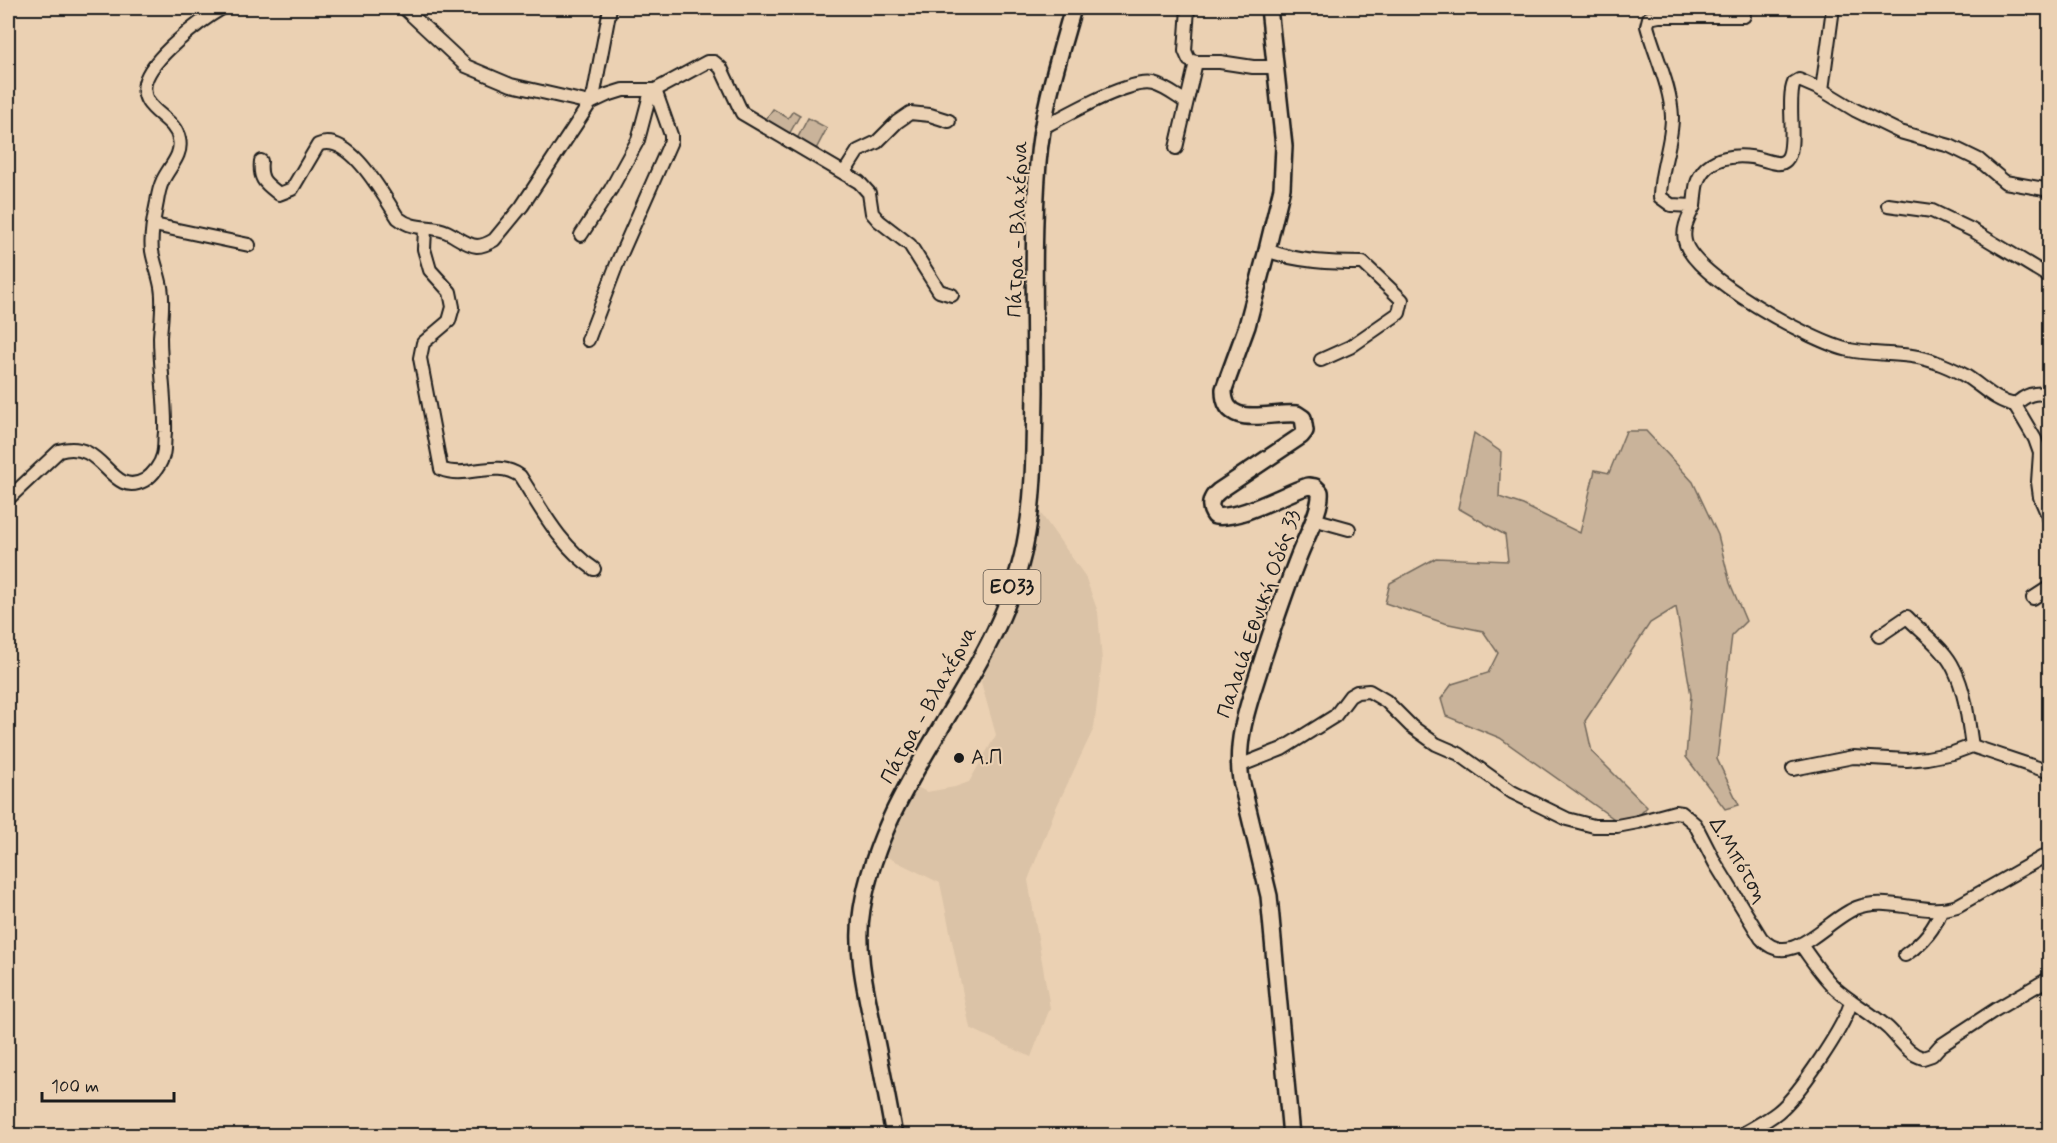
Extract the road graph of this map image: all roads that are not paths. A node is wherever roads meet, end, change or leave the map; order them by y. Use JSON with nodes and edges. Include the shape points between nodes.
{"nodes":[{"id":1,"x":222,"y":8,"type":"edge"},
{"id":2,"x":404,"y":8,"type":"edge"},
{"id":3,"x":610,"y":8,"type":"edge"},
{"id":4,"x":1072,"y":8,"type":"edge"},
{"id":5,"x":1188,"y":8,"type":"edge"},
{"id":6,"x":1269,"y":8,"type":"edge"},
{"id":7,"x":1833,"y":8,"type":"edge"},
{"id":8,"x":1744,"y":16,"type":"dead end"},
{"id":9,"x":1196,"y":62,"type":"junction"},
{"id":10,"x":1276,"y":67,"type":"junction"},
{"id":11,"x":653,"y":90,"type":"junction"},
{"id":12,"x":1822,"y":90,"type":"junction"},
{"id":13,"x":1186,"y":102,"type":"junction"},
{"id":14,"x":590,"y":104,"type":"junction"},
{"id":15,"x":949,"y":121,"type":"dead end"},
{"id":16,"x":1044,"y":128,"type":"junction"},
{"id":17,"x":1176,"y":148,"type":"dead end"},
{"id":18,"x":261,"y":161,"type":"dead end"},
{"id":19,"x":844,"y":173,"type":"junction"},
{"id":20,"x":2049,"y":190,"type":"edge"},
{"id":21,"x":1888,"y":205,"type":"dead end"},
{"id":22,"x":1694,"y":206,"type":"junction"},
{"id":23,"x":154,"y":225,"type":"junction"},
{"id":24,"x":425,"y":229,"type":"junction"},
{"id":25,"x":581,"y":235,"type":"dead end"},
{"id":26,"x":249,"y":245,"type":"dead end"},
{"id":27,"x":1268,"y":250,"type":"junction"},
{"id":28,"x":2049,"y":276,"type":"edge"},
{"id":29,"x":952,"y":295,"type":"dead end"},
{"id":30,"x":588,"y":340,"type":"dead end"},
{"id":31,"x":1321,"y":360,"type":"dead end"},
{"id":32,"x":2049,"y":395,"type":"edge"},
{"id":33,"x":2014,"y":405,"type":"junction"},
{"id":34,"x":8,"y":498,"type":"edge"},
{"id":35,"x":1313,"y":519,"type":"junction"},
{"id":36,"x":2049,"y":520,"type":"edge"},
{"id":37,"x":1349,"y":529,"type":"dead end"},
{"id":38,"x":594,"y":569,"type":"dead end"},
{"id":39,"x":2049,"y":587,"type":"edge"},
{"id":40,"x":2033,"y":598,"type":"dead end"},
{"id":41,"x":1879,"y":636,"type":"dead end"},
{"id":42,"x":1972,"y":746,"type":"junction"},
{"id":43,"x":1239,"y":766,"type":"junction"},
{"id":44,"x":1793,"y":769,"type":"dead end"},
{"id":45,"x":2049,"y":772,"type":"edge"},
{"id":46,"x":2049,"y":853,"type":"edge"},
{"id":47,"x":1941,"y":910,"type":"junction"},
{"id":48,"x":1801,"y":945,"type":"junction"},
{"id":49,"x":1905,"y":955,"type":"dead end"},
{"id":50,"x":2049,"y":978,"type":"edge"},
{"id":51,"x":1851,"y":1001,"type":"junction"},
{"id":52,"x":894,"y":1136,"type":"edge"},
{"id":53,"x":1291,"y":1136,"type":"edge"},
{"id":54,"x":1739,"y":1136,"type":"edge"}],
"edges":[{"from":1,"to":23,"type":"street","via":[[178,40],[146,81],[144,93],[148,104],[171,125],[179,139],[177,156],[157,199]]},
{"from":2,"to":14,"type":"street","via":[[466,66],[511,85]]},
{"from":3,"to":14,"type":"street"},
{"from":4,"to":16,"type":"main road","name":"Πάτρα - Βλαχέρνα","number":"ΕΟ33"},
{"from":5,"to":9,"type":"street","via":[[1185,51],[1189,60]]},
{"from":6,"to":10,"type":"main road","name":"Παλαιά Εθνική Οδός 33"},
{"from":7,"to":12,"type":"street"},
{"from":8,"to":22,"type":"street","via":[[1649,18],[1647,26],[1672,116],[1660,196],[1671,205]]},
{"from":9,"to":10,"type":"street"},
{"from":9,"to":13,"type":"street"},
{"from":10,"to":27,"type":"main road","name":"Παλαιά Εθνική Οδός 33","via":[[1284,160]]},
{"from":11,"to":14,"type":"street","via":[[623,90]]},
{"from":11,"to":19,"type":"street","via":[[714,62],[721,68],[742,112]]},
{"from":11,"to":25,"type":"street","via":[[638,140]]},
{"from":11,"to":30,"type":"street","via":[[672,141],[618,261]]},
{"from":12,"to":20,"type":"street","via":[[1900,132],[1950,146],[1979,160],[2005,182]]},
{"from":12,"to":22,"type":"street","via":[[1799,80],[1792,85],[1791,142],[1786,161],[1777,164],[1734,156],[1718,159],[1702,172]]},
{"from":13,"to":16,"type":"street","via":[[1151,83],[1137,84]]},
{"from":13,"to":17,"type":"street"},
{"from":14,"to":24,"type":"street","via":[[522,206],[494,240],[473,245],[446,231]]},
{"from":15,"to":19,"type":"street","via":[[910,112],[877,142],[858,151]]},
{"from":16,"to":52,"type":"main road","name":"Πάτρα - Βλαχέρνα","number":"ΕΟ33","via":[[1035,216],[1034,456],[1027,537],[1016,575],[978,667],[912,776],[883,837],[861,911],[862,970]]},
{"from":18,"to":24,"type":"street","via":[[264,183],[279,194],[292,189],[318,145],[329,143],[351,152],[398,218],[412,227]]},
{"from":19,"to":29,"type":"street","via":[[869,193],[872,213],[910,245],[939,291]]},
{"from":21,"to":28,"type":"street","via":[[1932,211]]},
{"from":22,"to":33,"type":"street","via":[[1685,226],[1685,241],[1692,256],[1709,274],[1767,313],[1849,350],[1933,361],[1964,375],[2004,403]]},
{"from":23,"to":26,"type":"street"},
{"from":23,"to":34,"type":"street","via":[[152,251],[161,288],[164,454],[152,475],[144,481],[125,484],[93,455],[68,448],[59,451]]},
{"from":24,"to":38,"type":"street","via":[[424,249],[430,270],[450,292],[453,307],[449,321],[423,343],[420,358],[441,469],[450,473],[499,468],[515,472],[561,541]]},
{"from":27,"to":31,"type":"street","via":[[1364,263],[1402,300],[1399,313],[1350,347]]},
{"from":27,"to":35,"type":"main road","name":"Παλαιά Εθνική Οδός 33","via":[[1224,389],[1224,400],[1229,410],[1239,416],[1297,414],[1303,418],[1305,431],[1215,494],[1211,511],[1215,516],[1235,515],[1308,486],[1320,492]]},
{"from":32,"to":33,"type":"street","via":[[2024,396]]},
{"from":33,"to":36,"type":"street","via":[[2040,453],[2040,497]]},
{"from":35,"to":37,"type":"street"},
{"from":35,"to":43,"type":"main road","name":"Παλαιά Εθνική Οδός 33","via":[[1246,711]]},
{"from":39,"to":40,"type":"street"},
{"from":41,"to":42,"type":"street","via":[[1907,617],[1946,658],[1954,668],[1965,700]]},
{"from":42,"to":44,"type":"street","via":[[1927,758],[1853,757]]},
{"from":42,"to":45,"type":"street"},
{"from":43,"to":48,"type":"street","name":"Δ.Μπότση","via":[[1282,749],[1335,716],[1350,696],[1369,691],[1436,744],[1460,754],[1512,792],[1567,819],[1594,826],[1617,826],[1667,813],[1683,813],[1695,824],[1767,945],[1782,950]]},
{"from":43,"to":53,"type":"main road","name":"Παλαιά Εθνική Οδός 33","via":[[1269,896]]},
{"from":46,"to":47,"type":"street","via":[[1964,902]]},
{"from":47,"to":48,"type":"street","via":[[1883,904],[1858,906]]},
{"from":47,"to":49,"type":"street","via":[[1928,934]]},
{"from":48,"to":51,"type":"street","via":[[1822,975]]},
{"from":50,"to":51,"type":"street","via":[[1927,1058],[1914,1054],[1869,1011]]},
{"from":51,"to":54,"type":"street","via":[[1829,1047],[1779,1111]]}]}
